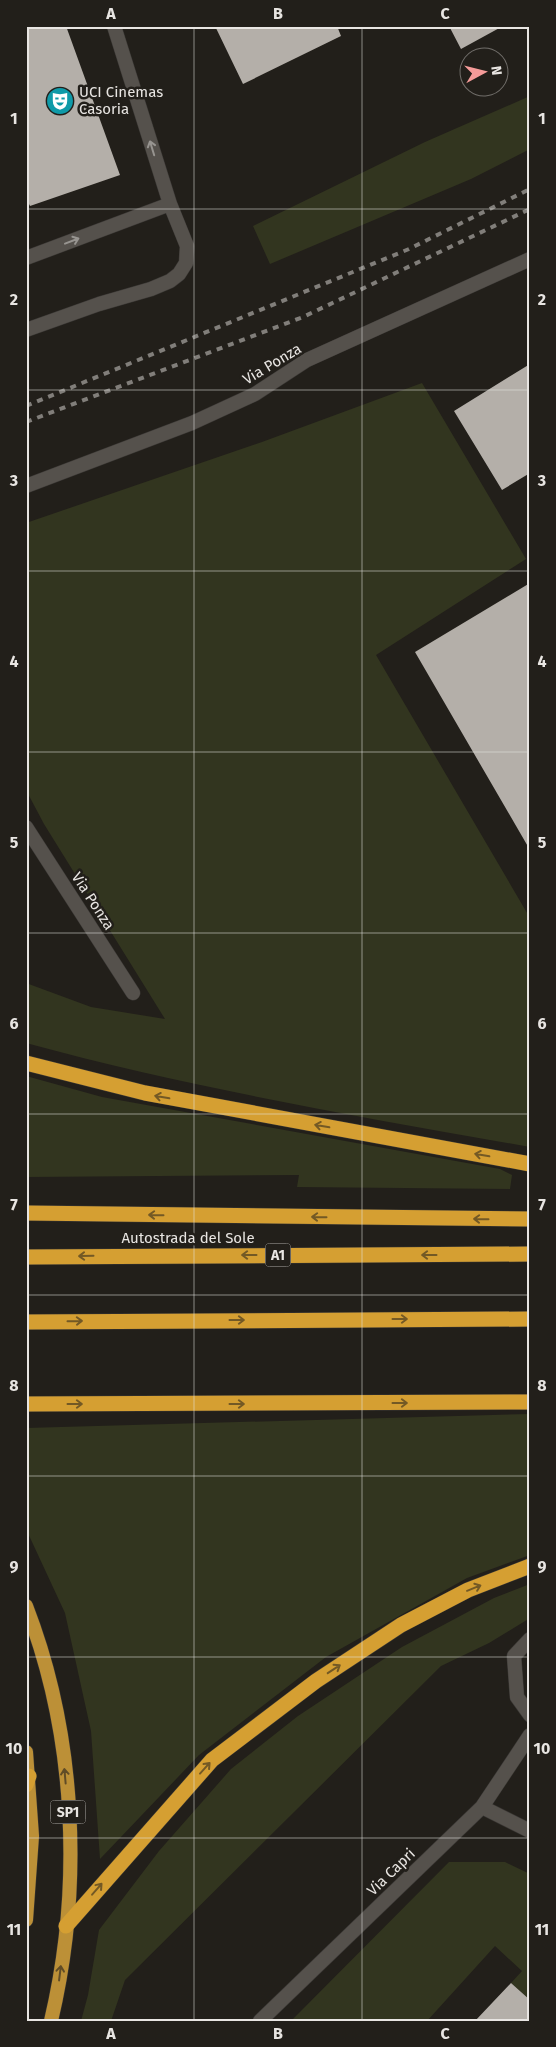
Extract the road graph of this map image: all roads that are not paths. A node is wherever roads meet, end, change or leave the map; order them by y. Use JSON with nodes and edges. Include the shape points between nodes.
{"nodes":[{"id":1,"x":114,"y":26,"type":"edge"},
{"id":2,"x":170,"y":204,"type":"junction"},
{"id":3,"x":26,"y":258,"type":"edge"},
{"id":4,"x":530,"y":259,"type":"edge"},
{"id":5,"x":26,"y":330,"type":"edge"},
{"id":6,"x":26,"y":486,"type":"edge"},
{"id":7,"x":26,"y":827,"type":"edge"},
{"id":8,"x":133,"y":993,"type":"dead end"},
{"id":9,"x":26,"y":1063,"type":"edge"},
{"id":10,"x":530,"y":1164,"type":"edge"},
{"id":11,"x":26,"y":1213,"type":"edge"},
{"id":12,"x":530,"y":1219,"type":"edge"},
{"id":13,"x":530,"y":1254,"type":"edge"},
{"id":14,"x":26,"y":1257,"type":"edge"},
{"id":15,"x":530,"y":1318,"type":"edge"},
{"id":16,"x":26,"y":1322,"type":"edge"},
{"id":17,"x":530,"y":1402,"type":"edge"},
{"id":18,"x":26,"y":1404,"type":"edge"},
{"id":19,"x":530,"y":1566,"type":"edge"},
{"id":20,"x":26,"y":1606,"type":"edge"},
{"id":21,"x":530,"y":1639,"type":"edge"},
{"id":22,"x":530,"y":1715,"type":"edge"},
{"id":23,"x":530,"y":1735,"type":"edge"},
{"id":24,"x":26,"y":1752,"type":"edge"},
{"id":25,"x":28,"y":1780,"type":"edge"},
{"id":26,"x":482,"y":1807,"type":"junction"},
{"id":27,"x":530,"y":1831,"type":"edge"},
{"id":28,"x":26,"y":1920,"type":"edge"},
{"id":29,"x":66,"y":1926,"type":"junction"},
{"id":30,"x":51,"y":2021,"type":"edge"},
{"id":31,"x":260,"y":2021,"type":"edge"}],
"edges":[{"from":2,"to":1,"type":"street","one_way":true},
{"from":3,"to":2,"type":"street","one_way":true},
{"from":2,"to":5,"type":"street","via":[[187,246],[186,262],[179,274],[163,284]]},
{"from":4,"to":6,"type":"street","name":"Via Ponza","via":[[307,360],[255,394],[201,419]]},
{"from":7,"to":8,"type":"street","name":"Via Ponza"},
{"from":10,"to":9,"type":"highway","one_way":true,"via":[[145,1094]]},
{"from":12,"to":11,"type":"highway","one_way":true},
{"from":13,"to":14,"type":"highway","name":"Autostrada del Sole","number":"A1","one_way":true},
{"from":16,"to":15,"type":"highway","one_way":true},
{"from":18,"to":17,"type":"highway","one_way":true},
{"from":29,"to":19,"type":"highway","one_way":true,"via":[[212,1760],[316,1681],[401,1625],[468,1590]]},
{"from":29,"to":20,"type":"highway","number":"SP1","one_way":true,"via":[[70,1852],[62,1746],[41,1644]]},
{"from":21,"to":22,"type":"street","via":[[514,1656],[517,1697]]},
{"from":23,"to":26,"type":"street","name":"Via Capri"},
{"from":24,"to":25,"type":"highway","number":"SP1"},
{"from":25,"to":28,"type":"highway","number":"SP1","via":[[32,1836]]},
{"from":26,"to":27,"type":"street"},
{"from":26,"to":31,"type":"street","name":"Via Capri"},
{"from":30,"to":29,"type":"highway","number":"SP1","one_way":true}]}
